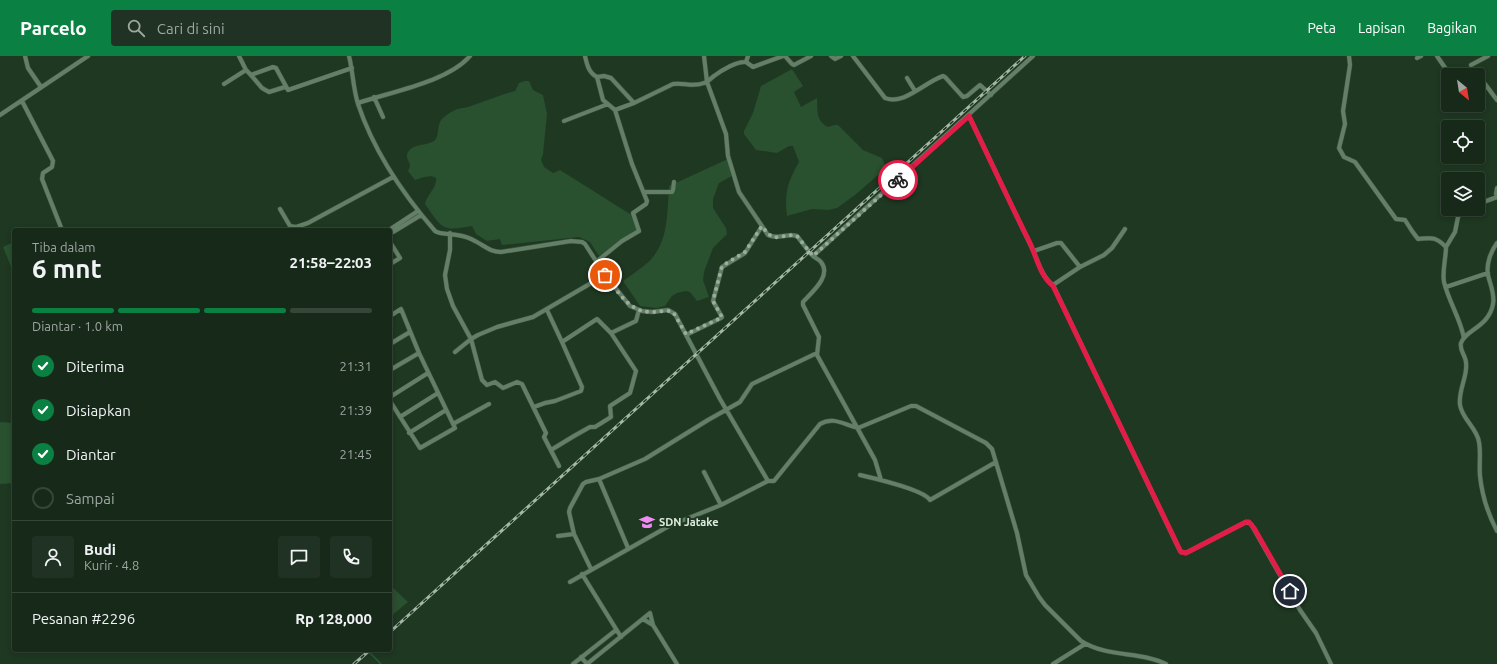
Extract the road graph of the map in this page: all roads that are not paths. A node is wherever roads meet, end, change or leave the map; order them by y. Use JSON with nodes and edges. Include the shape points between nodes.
{"nodes":[{"id":1,"x":25,"y":56,"type":"edge"},
{"id":2,"x":88,"y":56,"type":"edge"},
{"id":3,"x":239,"y":56,"type":"edge"},
{"id":4,"x":349,"y":56,"type":"edge"},
{"id":5,"x":470,"y":56,"type":"edge"},
{"id":6,"x":585,"y":56,"type":"edge"},
{"id":7,"x":704,"y":56,"type":"edge"},
{"id":8,"x":748,"y":56,"type":"edge"},
{"id":9,"x":784,"y":56,"type":"edge"},
{"id":10,"x":811,"y":56,"type":"edge"},
{"id":11,"x":831,"y":56,"type":"edge"},
{"id":12,"x":841,"y":56,"type":"edge"},
{"id":13,"x":853,"y":56,"type":"edge"},
{"id":14,"x":1033,"y":56,"type":"edge"},
{"id":15,"x":1349,"y":56,"type":"edge"},
{"id":16,"x":1437,"y":56,"type":"edge"},
{"id":17,"x":1488,"y":56,"type":"edge"},
{"id":18,"x":81,"y":58,"type":"edge"},
{"id":19,"x":746,"y":62,"type":"junction"},
{"id":20,"x":1471,"y":65,"type":"dead end"},
{"id":21,"x":352,"y":68,"type":"junction"},
{"id":22,"x":1445,"y":68,"type":"edge"},
{"id":23,"x":247,"y":71,"type":"junction"},
{"id":24,"x":597,"y":77,"type":"junction"},
{"id":25,"x":908,"y":78,"type":"dead end"},
{"id":26,"x":707,"y":82,"type":"junction"},
{"id":27,"x":224,"y":84,"type":"dead end"},
{"id":28,"x":1485,"y":84,"type":"edge"},
{"id":29,"x":41,"y":87,"type":"junction"},
{"id":30,"x":285,"y":87,"type":"junction"},
{"id":31,"x":915,"y":91,"type":"junction"},
{"id":32,"x":991,"y":95,"type":"junction"},
{"id":33,"x":374,"y":97,"type":"junction"},
{"id":34,"x":22,"y":100,"type":"junction"},
{"id":35,"x":1497,"y":100,"type":"edge"},
{"id":36,"x":358,"y":103,"type":"junction"},
{"id":37,"x":634,"y":103,"type":"junction"},
{"id":38,"x":608,"y":104,"type":"junction"},
{"id":39,"x":614,"y":110,"type":"junction"},
{"id":40,"x":0,"y":115,"type":"edge"},
{"id":41,"x":969,"y":116,"type":"junction"},
{"id":42,"x":383,"y":117,"type":"dead end"},
{"id":43,"x":564,"y":122,"type":"dead end"},
{"id":44,"x":393,"y":177,"type":"junction"},
{"id":45,"x":674,"y":182,"type":"dead end"},
{"id":46,"x":1497,"y":188,"type":"edge"},
{"id":47,"x":644,"y":192,"type":"junction"},
{"id":48,"x":1497,"y":197,"type":"edge"},
{"id":49,"x":1485,"y":201,"type":"edge"},
{"id":50,"x":280,"y":209,"type":"dead end"},
{"id":51,"x":418,"y":211,"type":"junction"},
{"id":52,"x":421,"y":215,"type":"junction"},
{"id":53,"x":1459,"y":216,"type":"edge"},
{"id":54,"x":762,"y":226,"type":"junction"},
{"id":55,"x":61,"y":228,"type":"edge"},
{"id":56,"x":1125,"y":229,"type":"dead end"},
{"id":57,"x":392,"y":230,"type":"edge"},
{"id":58,"x":392,"y":232,"type":"edge"},
{"id":59,"x":450,"y":233,"type":"junction"},
{"id":60,"x":1497,"y":243,"type":"edge"},
{"id":61,"x":392,"y":245,"type":"edge"},
{"id":62,"x":1446,"y":247,"type":"junction"},
{"id":63,"x":1034,"y":251,"type":"junction"},
{"id":64,"x":813,"y":256,"type":"junction"},
{"id":65,"x":596,"y":262,"type":"junction"},
{"id":66,"x":392,"y":263,"type":"edge"},
{"id":67,"x":1080,"y":268,"type":"junction"},
{"id":68,"x":1488,"y":273,"type":"junction"},
{"id":69,"x":605,"y":275,"type":"junction"},
{"id":70,"x":1053,"y":286,"type":"junction"},
{"id":71,"x":1446,"y":287,"type":"junction"},
{"id":72,"x":547,"y":310,"type":"junction"},
{"id":73,"x":639,"y":310,"type":"junction"},
{"id":74,"x":392,"y":315,"type":"edge"},
{"id":75,"x":410,"y":332,"type":"junction"},
{"id":76,"x":611,"y":333,"type":"junction"},
{"id":77,"x":686,"y":334,"type":"junction"},
{"id":78,"x":1464,"y":338,"type":"junction"},
{"id":79,"x":471,"y":339,"type":"junction"},
{"id":80,"x":562,"y":342,"type":"junction"},
{"id":81,"x":392,"y":343,"type":"edge"},
{"id":82,"x":455,"y":352,"type":"dead end"},
{"id":83,"x":419,"y":353,"type":"junction"},
{"id":84,"x":817,"y":353,"type":"junction"},
{"id":85,"x":392,"y":369,"type":"edge"},
{"id":86,"x":428,"y":373,"type":"junction"},
{"id":87,"x":438,"y":393,"type":"junction"},
{"id":88,"x":392,"y":395,"type":"edge"},
{"id":89,"x":392,"y":404,"type":"edge"},
{"id":90,"x":489,"y":404,"type":"dead end"},
{"id":91,"x":534,"y":408,"type":"junction"},
{"id":92,"x":446,"y":410,"type":"junction"},
{"id":93,"x":726,"y":410,"type":"junction"},
{"id":94,"x":400,"y":417,"type":"junction"},
{"id":95,"x":453,"y":424,"type":"junction"},
{"id":96,"x":858,"y":428,"type":"junction"},
{"id":97,"x":409,"y":433,"type":"junction"},
{"id":98,"x":551,"y":450,"type":"junction"},
{"id":99,"x":996,"y":462,"type":"junction"},
{"id":100,"x":559,"y":466,"type":"dead end"},
{"id":101,"x":704,"y":472,"type":"dead end"},
{"id":102,"x":860,"y":475,"type":"dead end"},
{"id":103,"x":599,"y":479,"type":"junction"},
{"id":104,"x":881,"y":480,"type":"junction"},
{"id":105,"x":768,"y":481,"type":"junction"},
{"id":106,"x":721,"y":505,"type":"junction"},
{"id":107,"x":1497,"y":530,"type":"edge"},
{"id":108,"x":574,"y":534,"type":"junction"},
{"id":109,"x":558,"y":536,"type":"dead end"},
{"id":110,"x":628,"y":548,"type":"junction"},
{"id":111,"x":591,"y":569,"type":"junction"},
{"id":112,"x":582,"y":574,"type":"junction"},
{"id":113,"x":570,"y":582,"type":"dead end"},
{"id":114,"x":643,"y":619,"type":"junction"},
{"id":115,"x":653,"y":625,"type":"junction"},
{"id":116,"x":616,"y":630,"type":"junction"},
{"id":117,"x":621,"y":637,"type":"junction"},
{"id":118,"x":1085,"y":644,"type":"junction"},
{"id":119,"x":581,"y":657,"type":"junction"},
{"id":120,"x":573,"y":664,"type":"edge"},
{"id":121,"x":677,"y":664,"type":"edge"},
{"id":122,"x":1052,"y":664,"type":"edge"},
{"id":123,"x":1166,"y":664,"type":"edge"},
{"id":124,"x":1331,"y":664,"type":"edge"}],
"edges":[{"from":1,"to":29,"type":"street","via":[[28,68]]},
{"from":2,"to":18,"type":"street"},
{"from":3,"to":23,"type":"street"},
{"from":4,"to":21,"type":"street"},
{"from":5,"to":33,"type":"street","via":[[445,74]]},
{"from":6,"to":24,"type":"street","via":[[589,69]]},
{"from":7,"to":26,"type":"street"},
{"from":8,"to":19,"type":"street"},
{"from":9,"to":10,"type":"street","via":[[794,65]]},
{"from":9,"to":19,"type":"street","via":[[753,67]]},
{"from":11,"to":12,"type":"street","via":[[835,59]]},
{"from":13,"to":31,"type":"street","via":[[885,98],[897,100]]},
{"from":14,"to":32,"type":"street"},
{"from":15,"to":62,"type":"street","via":[[1343,111],[1345,124],[1339,148],[1344,157],[1355,162],[1394,218],[1406,220],[1418,239],[1431,237]]},
{"from":16,"to":22,"type":"street"},
{"from":17,"to":20,"type":"street"},
{"from":18,"to":29,"type":"street"},
{"from":19,"to":26,"type":"street","via":[[720,72]]},
{"from":21,"to":30,"type":"street","via":[[291,90]]},
{"from":21,"to":36,"type":"street"},
{"from":23,"to":27,"type":"street"},
{"from":23,"to":30,"type":"street","via":[[269,92]]},
{"from":23,"to":30,"type":"street","via":[[254,75],[275,67]]},
{"from":24,"to":37,"type":"street","via":[[610,78]]},
{"from":24,"to":38,"type":"street","via":[[603,100]]},
{"from":25,"to":31,"type":"street"},
{"from":26,"to":37,"type":"street","via":[[692,86],[673,84]]},
{"from":26,"to":54,"type":"street","via":[[726,134],[728,156],[740,194]]},
{"from":28,"to":35,"type":"street"},
{"from":29,"to":34,"type":"street"},
{"from":31,"to":32,"type":"street","via":[[943,76],[963,97],[980,86]]},
{"from":32,"to":41,"type":"street"},
{"from":33,"to":36,"type":"street"},
{"from":33,"to":42,"type":"street"},
{"from":34,"to":40,"type":"street"},
{"from":34,"to":55,"type":"street","via":[[53,161],[52,167],[43,173],[42,179]]},
{"from":36,"to":44,"type":"street","via":[[375,145]]},
{"from":37,"to":39,"type":"street"},
{"from":38,"to":39,"type":"street"},
{"from":38,"to":43,"type":"street"},
{"from":39,"to":47,"type":"street"},
{"from":41,"to":63,"type":"street"},
{"from":41,"to":64,"type":"street"},
{"from":44,"to":50,"type":"street","via":[[301,226],[290,226]]},
{"from":44,"to":51,"type":"street"},
{"from":45,"to":47,"type":"street","via":[[672,192]]},
{"from":46,"to":48,"type":"street"},
{"from":47,"to":65,"type":"street","via":[[646,204],[632,213],[639,231]]},
{"from":48,"to":49,"type":"street"},
{"from":51,"to":52,"type":"street"},
{"from":51,"to":57,"type":"street"},
{"from":52,"to":58,"type":"street"},
{"from":52,"to":59,"type":"street","via":[[438,233]]},
{"from":53,"to":62,"type":"street","via":[[1455,232]]},
{"from":54,"to":64,"type":"street","via":[[774,238],[797,236]]},
{"from":54,"to":77,"type":"street","via":[[745,252],[722,266],[713,301],[722,317]]},
{"from":56,"to":67,"type":"street","via":[[1107,253]]},
{"from":59,"to":65,"type":"street","via":[[471,239],[496,252],[571,241],[582,242],[588,246]]},
{"from":59,"to":79,"type":"street","via":[[450,250],[445,275],[447,289]]},
{"from":60,"to":68,"type":"street","via":[[1492,251]]},
{"from":61,"to":66,"type":"street","via":[[400,258]]},
{"from":62,"to":71,"type":"street"},
{"from":63,"to":67,"type":"street","via":[[1061,244]]},
{"from":63,"to":70,"type":"street","via":[[1043,275]]},
{"from":64,"to":84,"type":"street","via":[[820,261],[824,273],[819,285],[803,305],[819,337]]},
{"from":65,"to":69,"type":"street"},
{"from":67,"to":70,"type":"street"},
{"from":68,"to":71,"type":"street"},
{"from":68,"to":78,"type":"street","via":[[1493,305],[1484,322]]},
{"from":69,"to":72,"type":"street"},
{"from":69,"to":73,"type":"street","via":[[630,306]]},
{"from":70,"to":124,"type":"street","via":[[1181,552],[1186,553],[1246,522],[1251,524],[1300,610],[1314,628]]},
{"from":71,"to":78,"type":"street","via":[[1462,325]]},
{"from":72,"to":79,"type":"street"},
{"from":72,"to":80,"type":"street"},
{"from":73,"to":76,"type":"street","via":[[636,321]]},
{"from":73,"to":77,"type":"street","via":[[671,311]]},
{"from":74,"to":75,"type":"street","via":[[401,309]]},
{"from":75,"to":81,"type":"street"},
{"from":75,"to":83,"type":"street"},
{"from":76,"to":80,"type":"street","via":[[597,319]]},
{"from":76,"to":98,"type":"street","via":[[636,371],[630,393],[610,406],[611,417]]},
{"from":77,"to":93,"type":"street"},
{"from":78,"to":107,"type":"street","via":[[1461,346],[1467,367],[1462,384],[1461,407],[1479,441],[1480,477],[1487,509]]},
{"from":79,"to":82,"type":"street"},
{"from":79,"to":91,"type":"street","via":[[482,380],[487,385],[496,382],[503,388],[517,382],[522,384]]},
{"from":80,"to":91,"type":"street","via":[[582,387],[581,392],[545,402]]},
{"from":83,"to":85,"type":"street"},
{"from":83,"to":86,"type":"street"},
{"from":84,"to":93,"type":"street","via":[[752,384],[743,400]]},
{"from":84,"to":96,"type":"street"},
{"from":86,"to":87,"type":"street"},
{"from":86,"to":88,"type":"street"},
{"from":87,"to":92,"type":"street"},
{"from":87,"to":94,"type":"street"},
{"from":89,"to":94,"type":"street"},
{"from":90,"to":95,"type":"street"},
{"from":91,"to":98,"type":"street"},
{"from":92,"to":95,"type":"street"},
{"from":92,"to":97,"type":"street"},
{"from":93,"to":103,"type":"street","via":[[645,459]]},
{"from":93,"to":105,"type":"street"},
{"from":94,"to":97,"type":"street"},
{"from":95,"to":97,"type":"street","via":[[455,428],[422,448],[418,447]]},
{"from":96,"to":99,"type":"street","via":[[916,406],[986,443],[992,449]]},
{"from":96,"to":104,"type":"street","via":[[877,464]]},
{"from":96,"to":105,"type":"street","via":[[831,420],[820,424],[774,481]]},
{"from":98,"to":100,"type":"street"},
{"from":99,"to":104,"type":"street","via":[[930,500],[928,497]]},
{"from":99,"to":118,"type":"street","via":[[1017,533],[1026,575],[1045,605]]},
{"from":101,"to":106,"type":"street"},
{"from":102,"to":104,"type":"street"},
{"from":103,"to":108,"type":"street","via":[[583,484],[570,508]]},
{"from":103,"to":110,"type":"street"},
{"from":105,"to":106,"type":"street"},
{"from":106,"to":110,"type":"street","via":[[669,526]]},
{"from":108,"to":109,"type":"street"},
{"from":108,"to":111,"type":"street"},
{"from":110,"to":111,"type":"street"},
{"from":111,"to":112,"type":"street"},
{"from":112,"to":113,"type":"street"},
{"from":112,"to":116,"type":"street"},
{"from":114,"to":115,"type":"street"},
{"from":114,"to":115,"type":"street","via":[[650,613]]},
{"from":114,"to":117,"type":"street"},
{"from":115,"to":121,"type":"street"},
{"from":116,"to":117,"type":"street"},
{"from":116,"to":119,"type":"street"},
{"from":117,"to":119,"type":"street","via":[[587,664]]},
{"from":118,"to":122,"type":"street"},
{"from":118,"to":123,"type":"street","via":[[1100,650]]},
{"from":119,"to":120,"type":"street"}]}
